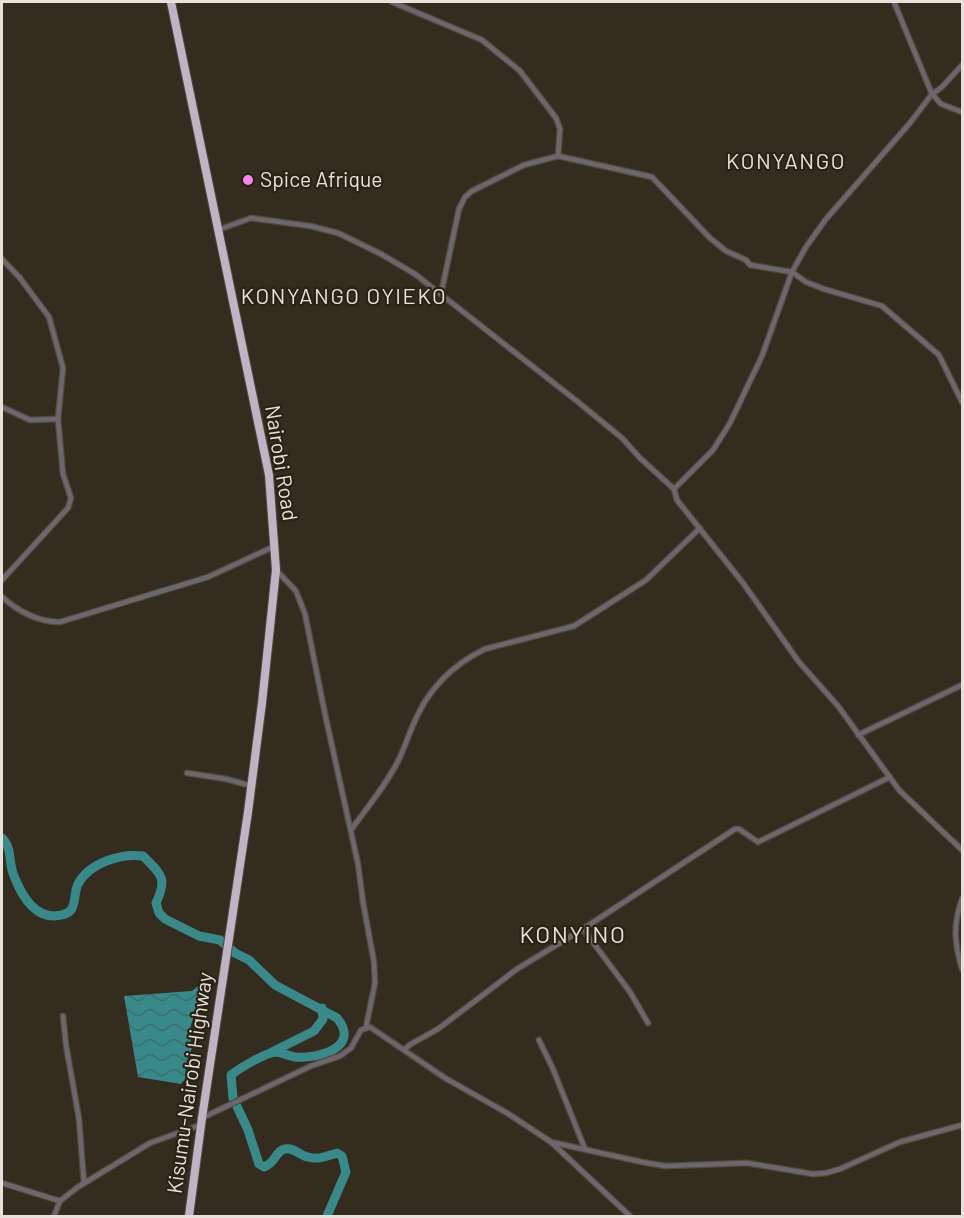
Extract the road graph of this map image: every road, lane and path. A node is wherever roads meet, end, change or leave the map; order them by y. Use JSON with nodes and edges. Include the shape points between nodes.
{"nodes":[{"id":1,"x":171,"y":2,"type":"edge"},
{"id":2,"x":392,"y":2,"type":"edge"},
{"id":3,"x":894,"y":2,"type":"edge"},
{"id":4,"x":963,"y":65,"type":"edge"},
{"id":5,"x":932,"y":93,"type":"junction"},
{"id":6,"x":963,"y":112,"type":"edge"},
{"id":7,"x":558,"y":156,"type":"junction"},
{"id":8,"x":218,"y":231,"type":"junction"},
{"id":9,"x":2,"y":259,"type":"edge"},
{"id":10,"x":792,"y":272,"type":"junction"},
{"id":11,"x":441,"y":294,"type":"junction"},
{"id":12,"x":963,"y":402,"type":"edge"},
{"id":13,"x":2,"y":407,"type":"edge"},
{"id":14,"x":58,"y":419,"type":"junction"},
{"id":15,"x":674,"y":489,"type":"junction"},
{"id":16,"x":700,"y":528,"type":"junction"},
{"id":17,"x":275,"y":546,"type":"junction"},
{"id":18,"x":276,"y":570,"type":"junction"},
{"id":19,"x":2,"y":580,"type":"edge"},
{"id":20,"x":2,"y":597,"type":"edge"},
{"id":21,"x":963,"y":685,"type":"edge"},
{"id":22,"x":858,"y":735,"type":"junction"},
{"id":23,"x":187,"y":773,"type":"dead end"},
{"id":24,"x":890,"y":777,"type":"junction"},
{"id":25,"x":252,"y":786,"type":"junction"},
{"id":26,"x":351,"y":830,"type":"junction"},
{"id":27,"x":963,"y":850,"type":"edge"},
{"id":28,"x":963,"y":899,"type":"edge"},
{"id":29,"x":583,"y":929,"type":"junction"},
{"id":30,"x":229,"y":935,"type":"joint"},
{"id":31,"x":963,"y":969,"type":"edge"},
{"id":32,"x":63,"y":1016,"type":"dead end"},
{"id":33,"x":648,"y":1023,"type":"dead end"},
{"id":34,"x":366,"y":1027,"type":"junction"},
{"id":35,"x":539,"y":1040,"type":"dead end"},
{"id":36,"x":405,"y":1049,"type":"dead end"},
{"id":37,"x":201,"y":1121,"type":"junction"},
{"id":38,"x":963,"y":1125,"type":"edge"},
{"id":39,"x":552,"y":1142,"type":"junction"},
{"id":40,"x":585,"y":1149,"type":"junction"},
{"id":41,"x":2,"y":1183,"type":"edge"},
{"id":42,"x":84,"y":1183,"type":"junction"},
{"id":43,"x":60,"y":1202,"type":"junction"},
{"id":44,"x":54,"y":1216,"type":"edge"},
{"id":45,"x":189,"y":1216,"type":"edge"},
{"id":46,"x":630,"y":1216,"type":"edge"}],
"edges":[{"from":1,"to":8,"type":"highway","name":"Nairobi Road"},
{"from":2,"to":7,"type":"street","via":[[482,40],[520,71],[556,118],[560,129]]},
{"from":3,"to":5,"type":"street"},
{"from":4,"to":5,"type":"street"},
{"from":5,"to":6,"type":"street","via":[[941,104]]},
{"from":5,"to":10,"type":"street","via":[[826,219]]},
{"from":7,"to":10,"type":"street","via":[[652,177],[726,251],[750,265]]},
{"from":7,"to":11,"type":"street","via":[[524,165],[465,197]]},
{"from":8,"to":11,"type":"street","via":[[251,218],[338,233],[415,274]]},
{"from":8,"to":17,"type":"highway","name":"Nairobi Road","via":[[269,475]]},
{"from":9,"to":14,"type":"street","via":[[49,317],[63,368]]},
{"from":10,"to":12,"type":"street","via":[[806,282],[882,306],[894,314],[939,355]]},
{"from":10,"to":15,"type":"street","via":[[762,356],[730,423],[713,450]]},
{"from":11,"to":15,"type":"street","via":[[607,425]]},
{"from":13,"to":14,"type":"street","via":[[30,420]]},
{"from":14,"to":19,"type":"street","via":[[63,474],[71,504]]},
{"from":15,"to":16,"type":"street","via":[[677,500]]},
{"from":16,"to":22,"type":"street"},
{"from":16,"to":26,"type":"street","via":[[646,580],[574,626],[485,649],[448,673],[423,704],[399,759]]},
{"from":17,"to":18,"type":"highway","name":"Nairobi Road"},
{"from":17,"to":20,"type":"street","via":[[208,577],[60,621],[48,622],[31,616]]},
{"from":18,"to":25,"type":"highway","name":"Nairobi Road"},
{"from":18,"to":26,"type":"street","via":[[296,591],[305,615]]},
{"from":21,"to":22,"type":"street"},
{"from":22,"to":24,"type":"street"},
{"from":23,"to":25,"type":"street"},
{"from":24,"to":27,"type":"street"},
{"from":24,"to":29,"type":"street","via":[[758,842],[735,829]]},
{"from":25,"to":30,"type":"highway","name":"Nairobi Road"},
{"from":26,"to":34,"type":"street","via":[[374,962],[375,982]]},
{"from":28,"to":31,"type":"street","via":[[955,944]]},
{"from":29,"to":33,"type":"street"},
{"from":29,"to":36,"type":"street","via":[[517,969]]},
{"from":30,"to":37,"type":"highway","name":"Kisumu-Nairobi Highway"},
{"from":32,"to":42,"type":"street","via":[[79,1119]]},
{"from":34,"to":37,"type":"street","via":[[347,1052]]},
{"from":34,"to":39,"type":"street"},
{"from":35,"to":40,"type":"street"},
{"from":37,"to":42,"type":"street","via":[[150,1143]]},
{"from":37,"to":45,"type":"highway","name":"Kisumu-Nairobi Highway"},
{"from":38,"to":40,"type":"street","via":[[900,1142],[840,1169],[819,1173],[747,1163],[666,1166]]},
{"from":39,"to":40,"type":"street"},
{"from":39,"to":46,"type":"street"},
{"from":41,"to":43,"type":"street"},
{"from":42,"to":43,"type":"street"},
{"from":43,"to":44,"type":"street"}]}
